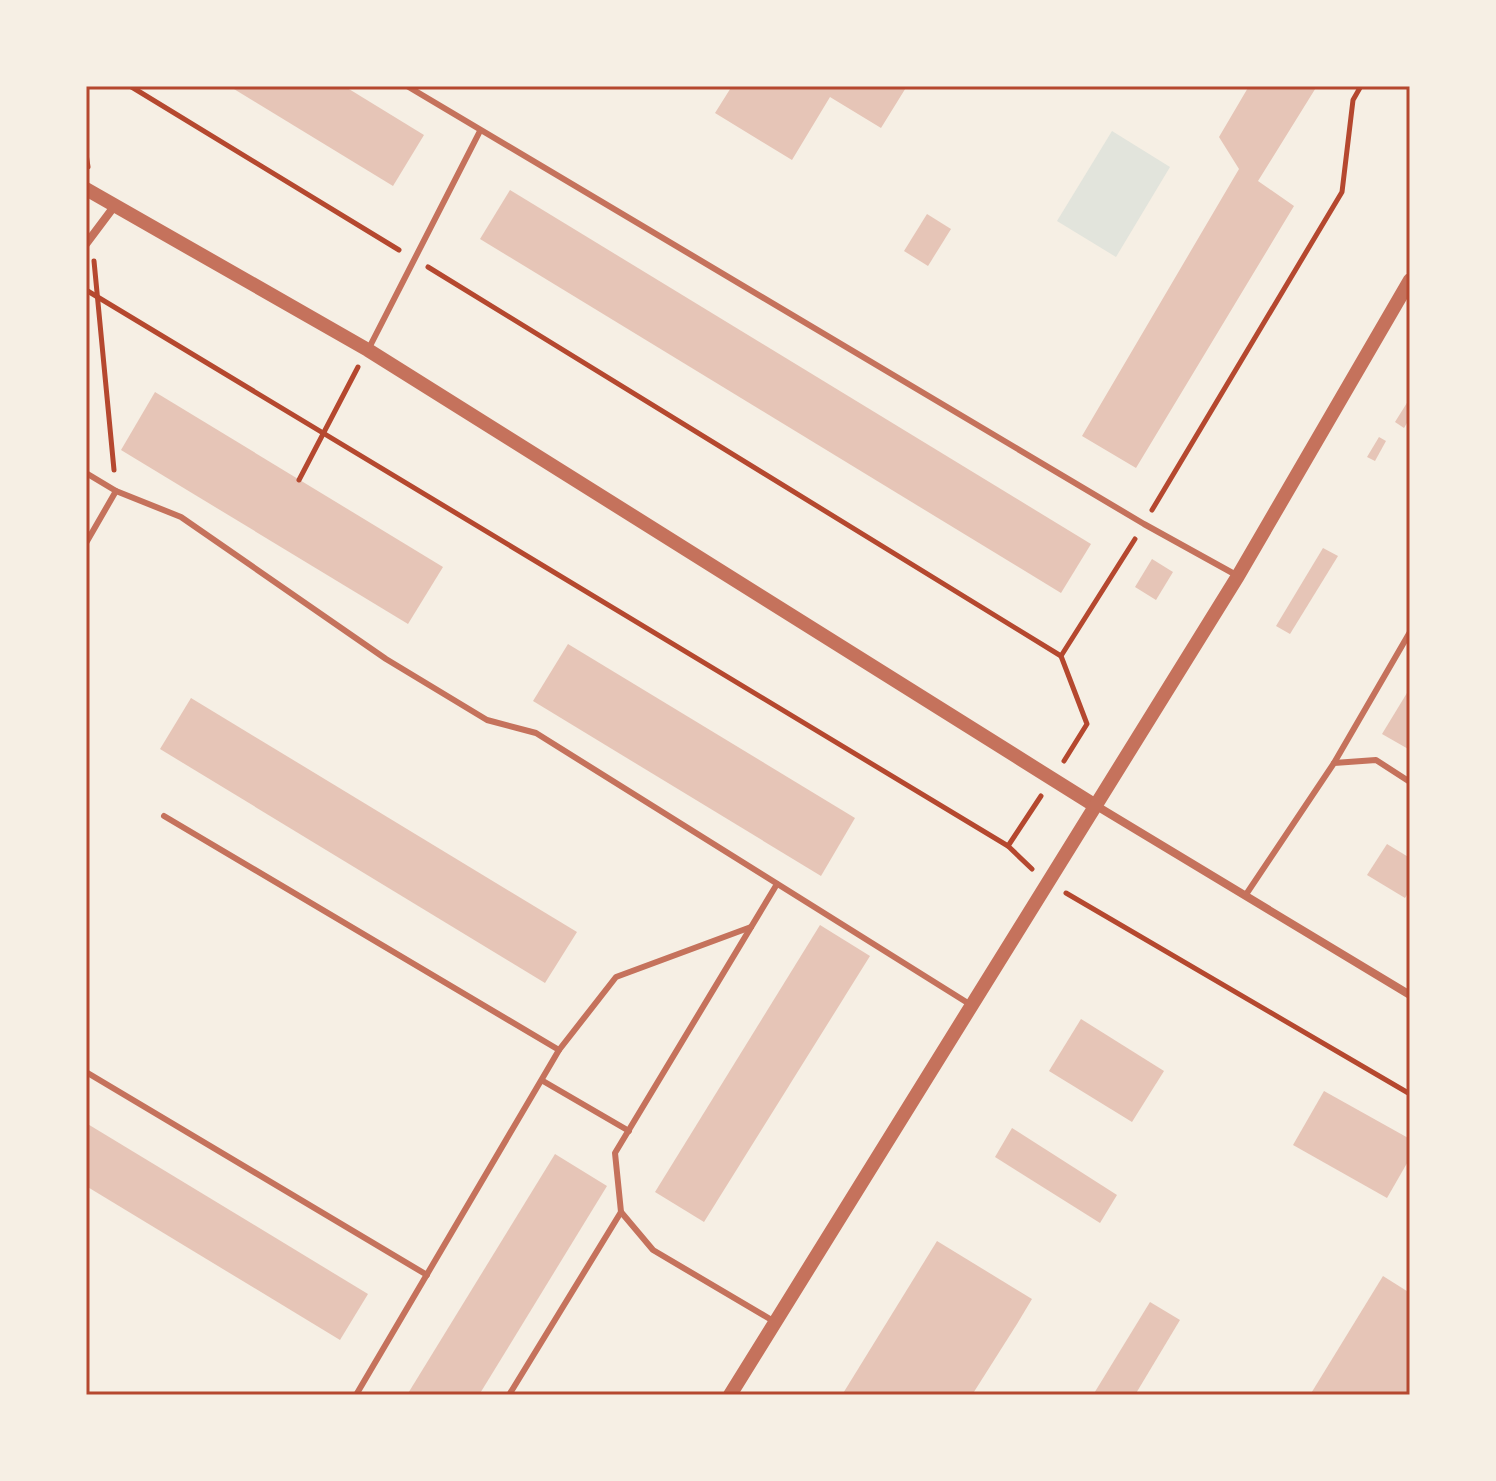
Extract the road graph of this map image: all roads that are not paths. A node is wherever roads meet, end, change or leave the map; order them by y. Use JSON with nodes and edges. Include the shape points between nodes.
{"nodes":[{"id":1,"x":407,"y":86,"type":"edge"},
{"id":2,"x":480,"y":131,"type":"junction"},
{"id":3,"x":89,"y":190,"type":"edge"},
{"id":4,"x":116,"y":204,"type":"junction"},
{"id":5,"x":89,"y":241,"type":"edge"},
{"id":6,"x":1410,"y":280,"type":"edge"},
{"id":7,"x":368,"y":350,"type":"junction"},
{"id":8,"x":86,"y":473,"type":"edge"},
{"id":9,"x":116,"y":491,"type":"junction"},
{"id":10,"x":86,"y":543,"type":"edge"},
{"id":11,"x":1238,"y":576,"type":"junction"},
{"id":12,"x":1410,"y":632,"type":"edge"},
{"id":13,"x":1334,"y":763,"type":"junction"},
{"id":14,"x":1410,"y":782,"type":"edge"},
{"id":15,"x":1094,"y":805,"type":"junction"},
{"id":16,"x":164,"y":816,"type":"dead end"},
{"id":17,"x":777,"y":884,"type":"junction"},
{"id":18,"x":1245,"y":896,"type":"junction"},
{"id":19,"x":751,"y":927,"type":"junction"},
{"id":20,"x":1410,"y":995,"type":"edge"},
{"id":21,"x":971,"y":1006,"type":"junction"},
{"id":22,"x":559,"y":1050,"type":"junction"},
{"id":23,"x":86,"y":1072,"type":"edge"},
{"id":24,"x":543,"y":1081,"type":"junction"},
{"id":25,"x":629,"y":1131,"type":"junction"},
{"id":26,"x":621,"y":1212,"type":"junction"},
{"id":27,"x":427,"y":1275,"type":"junction"},
{"id":28,"x":775,"y":1322,"type":"junction"},
{"id":29,"x":356,"y":1395,"type":"edge"},
{"id":30,"x":509,"y":1395,"type":"edge"},
{"id":31,"x":730,"y":1395,"type":"edge"}],
"edges":[{"from":1,"to":2,"type":"lane"},
{"from":2,"to":7,"type":"lane"},
{"from":2,"to":11,"type":"lane"},
{"from":3,"to":4,"type":"street"},
{"from":4,"to":5,"type":"street"},
{"from":4,"to":7,"type":"street"},
{"from":6,"to":11,"type":"street"},
{"from":7,"to":15,"type":"street"},
{"from":8,"to":9,"type":"lane"},
{"from":9,"to":10,"type":"lane"},
{"from":9,"to":17,"type":"lane","via":[[181,517],[386,659],[487,720],[536,733]]},
{"from":11,"to":15,"type":"street"},
{"from":12,"to":13,"type":"lane"},
{"from":13,"to":14,"type":"lane","via":[[1376,760]]},
{"from":13,"to":18,"type":"lane"},
{"from":15,"to":18,"type":"street"},
{"from":15,"to":21,"type":"street"},
{"from":16,"to":22,"type":"lane"},
{"from":17,"to":19,"type":"lane"},
{"from":17,"to":21,"type":"lane"},
{"from":18,"to":20,"type":"street"},
{"from":19,"to":22,"type":"lane","via":[[616,977]]},
{"from":19,"to":25,"type":"lane"},
{"from":21,"to":28,"type":"street"},
{"from":22,"to":24,"type":"lane"},
{"from":23,"to":27,"type":"lane"},
{"from":24,"to":25,"type":"lane"},
{"from":24,"to":27,"type":"lane"},
{"from":25,"to":26,"type":"lane","via":[[615,1153]]},
{"from":26,"to":28,"type":"lane","via":[[653,1250]]},
{"from":26,"to":30,"type":"lane"},
{"from":27,"to":29,"type":"lane"},
{"from":28,"to":31,"type":"street"}]}
